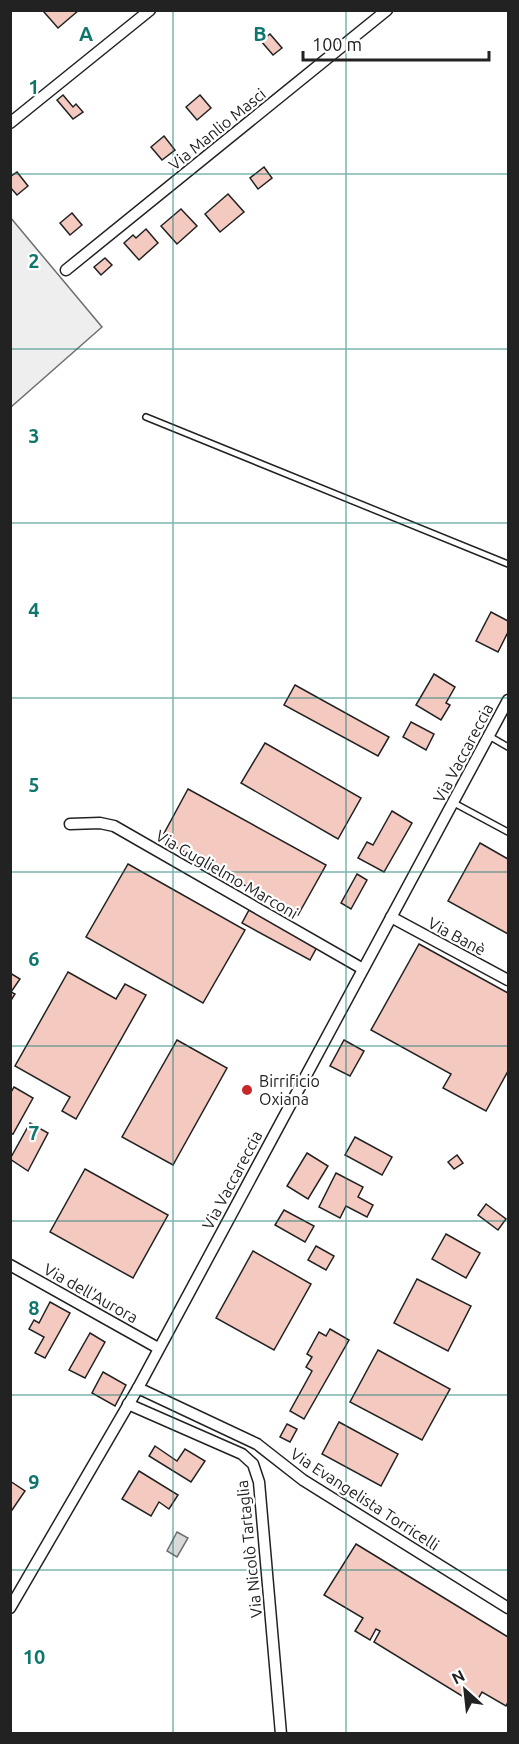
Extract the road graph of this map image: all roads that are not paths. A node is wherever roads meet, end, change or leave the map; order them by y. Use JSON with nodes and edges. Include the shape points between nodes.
{"nodes":[{"id":1,"x":150,"y":10,"type":"edge"},
{"id":2,"x":387,"y":10,"type":"edge"},
{"id":3,"x":10,"y":123,"type":"edge"},
{"id":4,"x":66,"y":270,"type":"dead end"},
{"id":5,"x":146,"y":417,"type":"dead end"},
{"id":6,"x":508,"y":564,"type":"edge"},
{"id":7,"x":508,"y":700,"type":"edge"},
{"id":8,"x":489,"y":736,"type":"junction"},
{"id":9,"x":508,"y":747,"type":"edge"},
{"id":10,"x":454,"y":803,"type":"junction"},
{"id":11,"x":70,"y":824,"type":"dead end"},
{"id":12,"x":508,"y":832,"type":"edge"},
{"id":13,"x":392,"y":917,"type":"junction"},
{"id":14,"x":363,"y":969,"type":"junction"},
{"id":15,"x":508,"y":980,"type":"edge"},
{"id":16,"x":10,"y":1265,"type":"edge"},
{"id":17,"x":158,"y":1348,"type":"junction"},
{"id":18,"x":138,"y":1388,"type":"junction"},
{"id":19,"x":128,"y":1404,"type":"junction"},
{"id":20,"x":10,"y":1608,"type":"edge"},
{"id":21,"x":508,"y":1608,"type":"edge"},
{"id":22,"x":281,"y":1734,"type":"edge"}],
"edges":[{"from":1,"to":3,"type":"street"},
{"from":2,"to":4,"type":"street","name":"Via Manlio Masci"},
{"from":5,"to":6,"type":"lane"},
{"from":7,"to":8,"type":"street","name":"Via Vaccareccia"},
{"from":8,"to":9,"type":"lane"},
{"from":8,"to":10,"type":"street","name":"Via Vaccareccia"},
{"from":10,"to":12,"type":"lane"},
{"from":10,"to":13,"type":"street","name":"Via Vaccareccia"},
{"from":11,"to":14,"type":"street","name":"Via Guglielmo Marconi","via":[[114,826]]},
{"from":13,"to":14,"type":"street","name":"Via Vaccareccia"},
{"from":13,"to":15,"type":"street","name":"Via Banè"},
{"from":14,"to":17,"type":"street","name":"Via Vaccareccia"},
{"from":16,"to":17,"type":"street","name":"Via dell'Aurora"},
{"from":17,"to":18,"type":"street","name":"Via Vaccareccia"},
{"from":18,"to":19,"type":"street","name":"Via Vaccareccia"},
{"from":18,"to":21,"type":"street","name":"Via Evangelista Torricelli","via":[[257,1444],[303,1480]]},
{"from":19,"to":20,"type":"street","name":"Via Vaccareccia"},
{"from":19,"to":22,"type":"street","name":"Via Nicolò Tartaglia","via":[[239,1452],[255,1468]]}]}
